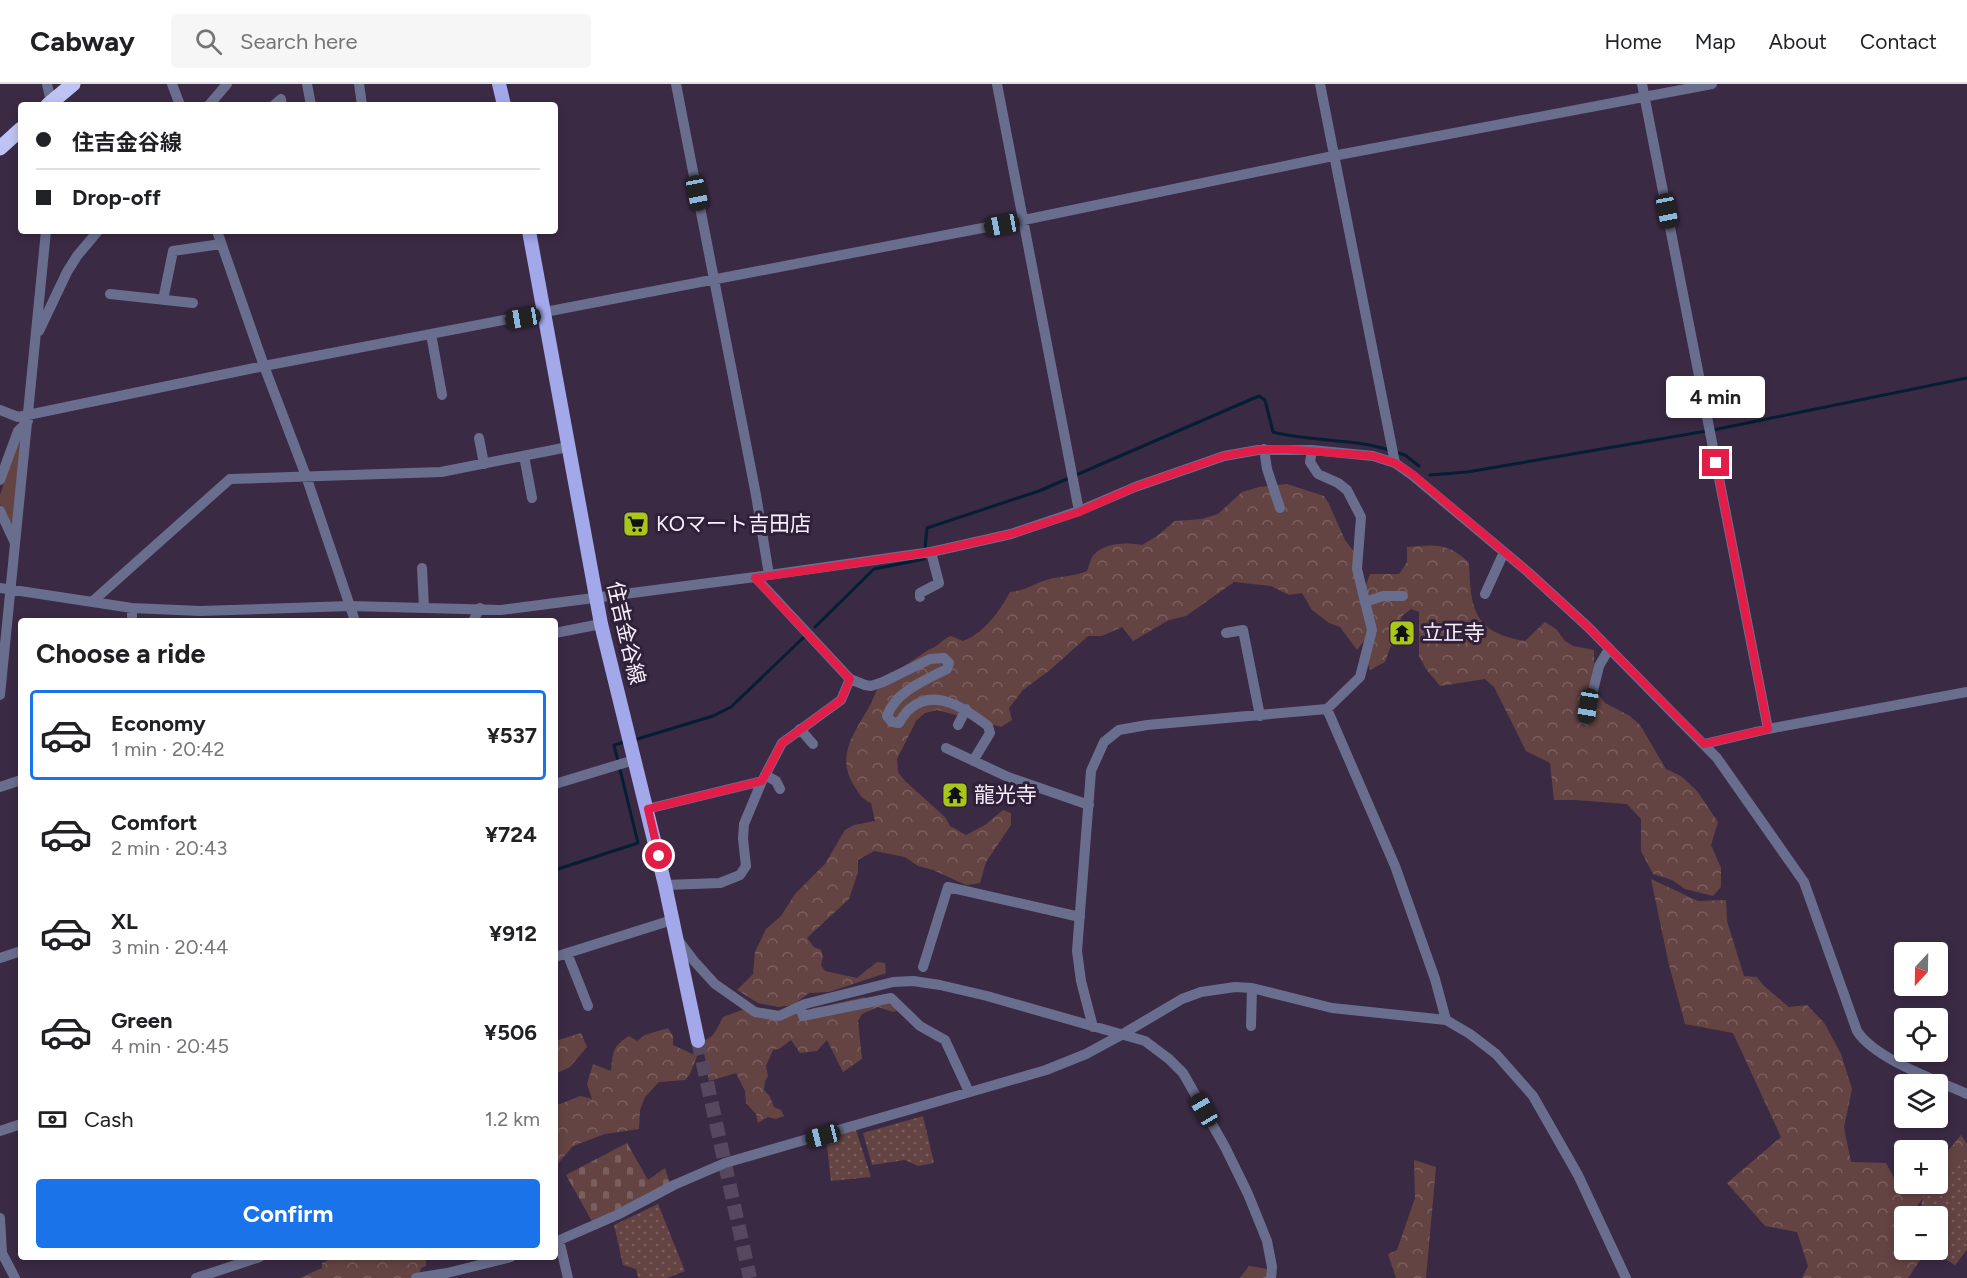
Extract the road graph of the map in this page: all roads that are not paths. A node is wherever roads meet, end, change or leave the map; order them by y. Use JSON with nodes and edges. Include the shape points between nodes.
{"nodes":[{"id":1,"x":47,"y":84,"type":"edge"},
{"id":2,"x":73,"y":84,"type":"edge"},
{"id":3,"x":172,"y":84,"type":"edge"},
{"id":4,"x":227,"y":84,"type":"edge"},
{"id":5,"x":307,"y":84,"type":"edge"},
{"id":6,"x":358,"y":84,"type":"edge"},
{"id":7,"x":499,"y":84,"type":"edge"},
{"id":8,"x":676,"y":84,"type":"edge"},
{"id":9,"x":998,"y":84,"type":"edge"},
{"id":10,"x":1320,"y":84,"type":"edge"},
{"id":11,"x":1642,"y":84,"type":"edge"},
{"id":12,"x":1712,"y":84,"type":"edge"},
{"id":13,"x":1644,"y":97,"type":"junction"},
{"id":14,"x":50,"y":102,"type":"edge"},
{"id":15,"x":52,"y":102,"type":"edge"},
{"id":16,"x":179,"y":102,"type":"edge"},
{"id":17,"x":212,"y":102,"type":"edge"},
{"id":18,"x":310,"y":102,"type":"edge"},
{"id":19,"x":361,"y":102,"type":"edge"},
{"id":20,"x":503,"y":102,"type":"edge"},
{"id":21,"x":18,"y":132,"type":"edge"},
{"id":22,"x":0,"y":148,"type":"edge"},
{"id":23,"x":1333,"y":156,"type":"junction"},
{"id":24,"x":1024,"y":220,"type":"junction"},
{"id":25,"x":46,"y":234,"type":"edge"},
{"id":26,"x":95,"y":234,"type":"edge"},
{"id":27,"x":218,"y":234,"type":"edge"},
{"id":28,"x":530,"y":234,"type":"edge"},
{"id":29,"x":221,"y":244,"type":"junction"},
{"id":30,"x":714,"y":280,"type":"junction"},
{"id":31,"x":110,"y":294,"type":"dead end"},
{"id":32,"x":163,"y":300,"type":"junction"},
{"id":33,"x":193,"y":303,"type":"dead end"},
{"id":34,"x":545,"y":313,"type":"junction"},
{"id":35,"x":431,"y":334,"type":"junction"},
{"id":36,"x":37,"y":337,"type":"junction"},
{"id":37,"x":264,"y":366,"type":"junction"},
{"id":38,"x":442,"y":395,"type":"dead end"},
{"id":39,"x":0,"y":410,"type":"edge"},
{"id":40,"x":28,"y":418,"type":"junction"},
{"id":41,"x":479,"y":438,"type":"dead end"},
{"id":42,"x":568,"y":447,"type":"junction"},
{"id":43,"x":1264,"y":449,"type":"junction"},
{"id":44,"x":1312,"y":450,"type":"junction"},
{"id":45,"x":524,"y":456,"type":"junction"},
{"id":46,"x":1394,"y":456,"type":"junction"},
{"id":47,"x":484,"y":464,"type":"junction"},
{"id":48,"x":306,"y":476,"type":"junction"},
{"id":49,"x":0,"y":481,"type":"edge"},
{"id":50,"x":532,"y":498,"type":"dead end"},
{"id":51,"x":1280,"y":508,"type":"dead end"},
{"id":52,"x":0,"y":511,"type":"edge"},
{"id":53,"x":1079,"y":512,"type":"junction"},
{"id":54,"x":16,"y":545,"type":"junction"},
{"id":55,"x":927,"y":552,"type":"junction"},
{"id":56,"x":1504,"y":552,"type":"junction"},
{"id":57,"x":422,"y":568,"type":"dead end"},
{"id":58,"x":769,"y":575,"type":"junction"},
{"id":59,"x":755,"y":578,"type":"junction"},
{"id":60,"x":5,"y":588,"type":"edge"},
{"id":61,"x":1485,"y":594,"type":"dead end"},
{"id":62,"x":595,"y":596,"type":"junction"},
{"id":63,"x":920,"y":597,"type":"dead end"},
{"id":64,"x":1403,"y":597,"type":"dead end"},
{"id":65,"x":93,"y":601,"type":"junction"},
{"id":66,"x":1365,"y":602,"type":"junction"},
{"id":67,"x":350,"y":606,"type":"junction"},
{"id":68,"x":424,"y":607,"type":"junction"},
{"id":69,"x":132,"y":608,"type":"junction"},
{"id":70,"x":480,"y":608,"type":"junction"},
{"id":71,"x":132,"y":618,"type":"edge"},
{"id":72,"x":354,"y":618,"type":"edge"},
{"id":73,"x":475,"y":618,"type":"edge"},
{"id":74,"x":601,"y":624,"type":"junction"},
{"id":75,"x":558,"y":632,"type":"edge"},
{"id":76,"x":1226,"y":633,"type":"dead end"},
{"id":77,"x":1609,"y":649,"type":"junction"},
{"id":78,"x":850,"y":679,"type":"junction"},
{"id":79,"x":0,"y":690,"type":"edge"},
{"id":80,"x":1967,"y":692,"type":"edge"},
{"id":81,"x":966,"y":709,"type":"junction"},
{"id":82,"x":1327,"y":709,"type":"junction"},
{"id":83,"x":1260,"y":716,"type":"junction"},
{"id":84,"x":1586,"y":720,"type":"dead end"},
{"id":85,"x":958,"y":725,"type":"dead end"},
{"id":86,"x":800,"y":729,"type":"junction"},
{"id":87,"x":1768,"y":729,"type":"junction"},
{"id":88,"x":813,"y":744,"type":"dead end"},
{"id":89,"x":1704,"y":744,"type":"junction"},
{"id":90,"x":945,"y":748,"type":"dead end"},
{"id":91,"x":626,"y":754,"type":"junction"},
{"id":92,"x":973,"y":761,"type":"junction"},
{"id":93,"x":763,"y":778,"type":"junction"},
{"id":94,"x":18,"y":781,"type":"edge"},
{"id":95,"x":558,"y":783,"type":"edge"},
{"id":96,"x":0,"y":787,"type":"edge"},
{"id":97,"x":780,"y":789,"type":"dead end"},
{"id":98,"x":1089,"y":805,"type":"junction"},
{"id":99,"x":648,"y":809,"type":"junction"},
{"id":100,"x":665,"y":885,"type":"junction"},
{"id":101,"x":1080,"y":917,"type":"junction"},
{"id":102,"x":672,"y":920,"type":"junction"},
{"id":103,"x":676,"y":937,"type":"junction"},
{"id":104,"x":18,"y":952,"type":"edge"},
{"id":105,"x":567,"y":953,"type":"junction"},
{"id":106,"x":558,"y":956,"type":"edge"},
{"id":107,"x":0,"y":958,"type":"edge"},
{"id":108,"x":923,"y":966,"type":"dead end"},
{"id":109,"x":1252,"y":988,"type":"junction"},
{"id":110,"x":588,"y":1006,"type":"dead end"},
{"id":111,"x":800,"y":1006,"type":"junction"},
{"id":112,"x":1446,"y":1020,"type":"junction"},
{"id":113,"x":1093,"y":1026,"type":"junction"},
{"id":114,"x":1251,"y":1026,"type":"dead end"},
{"id":115,"x":1121,"y":1035,"type":"junction"},
{"id":116,"x":698,"y":1041,"type":"tunnel mouth"},
{"id":117,"x":969,"y":1092,"type":"junction"},
{"id":118,"x":1967,"y":1094,"type":"edge"},
{"id":119,"x":18,"y":1125,"type":"edge"},
{"id":120,"x":0,"y":1131,"type":"edge"},
{"id":121,"x":0,"y":1218,"type":"edge"},
{"id":122,"x":558,"y":1241,"type":"edge"},
{"id":123,"x":558,"y":1244,"type":"edge"},
{"id":124,"x":251,"y":1260,"type":"edge"},
{"id":125,"x":499,"y":1260,"type":"edge"},
{"id":126,"x":474,"y":1266,"type":"junction"},
{"id":127,"x":15,"y":1278,"type":"edge"},
{"id":128,"x":196,"y":1278,"type":"edge"},
{"id":129,"x":416,"y":1278,"type":"edge"},
{"id":130,"x":476,"y":1278,"type":"edge"},
{"id":131,"x":568,"y":1278,"type":"edge"},
{"id":132,"x":1271,"y":1278,"type":"edge"},
{"id":133,"x":1626,"y":1278,"type":"edge"}],
"edges":[{"from":1,"to":14,"type":"street"},
{"from":2,"to":15,"type":"highway"},
{"from":3,"to":16,"type":"street"},
{"from":4,"to":17,"type":"street"},
{"from":5,"to":18,"type":"street"},
{"from":6,"to":19,"type":"street"},
{"from":7,"to":20,"type":"main road"},
{"from":8,"to":30,"type":"street"},
{"from":9,"to":24,"type":"street"},
{"from":10,"to":23,"type":"street"},
{"from":11,"to":13,"type":"street"},
{"from":12,"to":13,"type":"street"},
{"from":13,"to":23,"type":"street"},
{"from":13,"to":87,"type":"street"},
{"from":21,"to":22,"type":"highway"},
{"from":23,"to":24,"type":"street"},
{"from":23,"to":46,"type":"street"},
{"from":24,"to":30,"type":"street"},
{"from":24,"to":53,"type":"street"},
{"from":25,"to":36,"type":"street"},
{"from":26,"to":36,"type":"street","via":[[77,256]]},
{"from":27,"to":29,"type":"street"},
{"from":28,"to":34,"type":"main road","name":"住吉金谷線"},
{"from":29,"to":32,"type":"street","via":[[173,251]]},
{"from":29,"to":37,"type":"street"},
{"from":30,"to":34,"type":"street"},
{"from":30,"to":58,"type":"street"},
{"from":31,"to":32,"type":"street"},
{"from":32,"to":33,"type":"street"},
{"from":34,"to":35,"type":"street"},
{"from":34,"to":42,"type":"main road","name":"住吉金谷線"},
{"from":35,"to":37,"type":"street"},
{"from":35,"to":38,"type":"street"},
{"from":36,"to":40,"type":"street"},
{"from":37,"to":40,"type":"street"},
{"from":37,"to":48,"type":"street"},
{"from":39,"to":40,"type":"street"},
{"from":40,"to":49,"type":"street","via":[[18,431]]},
{"from":40,"to":54,"type":"street"},
{"from":41,"to":47,"type":"street"},
{"from":42,"to":45,"type":"street"},
{"from":42,"to":62,"type":"main road","name":"住吉金谷線"},
{"from":43,"to":44,"type":"street"},
{"from":43,"to":51,"type":"street"},
{"from":43,"to":53,"type":"street","via":[[1224,456],[1135,487]]},
{"from":44,"to":46,"type":"street"},
{"from":44,"to":66,"type":"street","via":[[1310,462],[1318,474],[1347,490],[1361,517],[1357,569]]},
{"from":45,"to":47,"type":"street"},
{"from":45,"to":50,"type":"street"},
{"from":46,"to":56,"type":"street"},
{"from":47,"to":48,"type":"street","via":[[441,472]]},
{"from":48,"to":65,"type":"street","via":[[230,479]]},
{"from":48,"to":67,"type":"street"},
{"from":52,"to":54,"type":"street"},
{"from":53,"to":55,"type":"street","via":[[1011,534]]},
{"from":54,"to":60,"type":"street"},
{"from":55,"to":58,"type":"street"},
{"from":55,"to":63,"type":"street","via":[[939,583],[920,593]]},
{"from":56,"to":61,"type":"street"},
{"from":56,"to":77,"type":"street"},
{"from":57,"to":68,"type":"street"},
{"from":58,"to":59,"type":"street"},
{"from":59,"to":62,"type":"street"},
{"from":59,"to":78,"type":"street"},
{"from":60,"to":65,"type":"street"},
{"from":60,"to":79,"type":"street"},
{"from":62,"to":70,"type":"street","via":[[501,610]]},
{"from":62,"to":74,"type":"main road","name":"住吉金谷線"},
{"from":64,"to":66,"type":"street","via":[[1383,596]]},
{"from":65,"to":69,"type":"street"},
{"from":66,"to":82,"type":"street","via":[[1372,630],[1360,677]]},
{"from":67,"to":68,"type":"street"},
{"from":67,"to":69,"type":"street","via":[[200,611]]},
{"from":67,"to":72,"type":"street"},
{"from":68,"to":70,"type":"street"},
{"from":69,"to":71,"type":"street"},
{"from":70,"to":73,"type":"street"},
{"from":74,"to":75,"type":"street"},
{"from":74,"to":91,"type":"main road","name":"住吉金谷線"},
{"from":76,"to":83,"type":"street","via":[[1243,630]]},
{"from":77,"to":84,"type":"street","via":[[1599,666]]},
{"from":77,"to":89,"type":"street"},
{"from":78,"to":81,"type":"street","via":[[870,686],[930,659],[944,658],[949,663],[947,669],[919,683],[890,706],[887,716],[892,723],[898,723],[911,707],[934,699]]},
{"from":78,"to":86,"type":"street","via":[[841,700]]},
{"from":80,"to":87,"type":"street"},
{"from":81,"to":85,"type":"street"},
{"from":81,"to":92,"type":"street","via":[[988,726],[990,733]]},
{"from":82,"to":83,"type":"street"},
{"from":82,"to":112,"type":"street","via":[[1395,866]]},
{"from":83,"to":98,"type":"street","via":[[1119,730],[1097,754],[1091,771]]},
{"from":86,"to":88,"type":"street"},
{"from":86,"to":93,"type":"street","via":[[782,743]]},
{"from":87,"to":89,"type":"street"},
{"from":89,"to":118,"type":"street","via":[[1804,882],[1862,1039],[1878,1052]]},
{"from":90,"to":92,"type":"street"},
{"from":91,"to":95,"type":"street"},
{"from":91,"to":99,"type":"main road","name":"住吉金谷線"},
{"from":92,"to":98,"type":"street"},
{"from":93,"to":97,"type":"street","via":[[776,781]]},
{"from":93,"to":99,"type":"street"},
{"from":93,"to":100,"type":"street","via":[[744,824],[746,866],[740,875],[720,883]]},
{"from":94,"to":96,"type":"street"},
{"from":98,"to":101,"type":"street"},
{"from":99,"to":100,"type":"main road","name":"住吉金谷線"},
{"from":100,"to":102,"type":"main road","name":"住吉金谷線"},
{"from":101,"to":108,"type":"street","via":[[948,887]]},
{"from":101,"to":113,"type":"street","via":[[1077,951]]},
{"from":102,"to":103,"type":"main road","name":"住吉金谷線"},
{"from":102,"to":105,"type":"street"},
{"from":103,"to":111,"type":"street","via":[[715,984],[755,1012],[779,1016]]},
{"from":103,"to":116,"type":"main road","name":"住吉金谷線"},
{"from":104,"to":107,"type":"street"},
{"from":105,"to":106,"type":"street"},
{"from":105,"to":110,"type":"street"},
{"from":109,"to":112,"type":"street","via":[[1332,1008]]},
{"from":109,"to":114,"type":"street"},
{"from":109,"to":115,"type":"street","via":[[1201,992]]},
{"from":111,"to":113,"type":"street","via":[[893,982],[913,981],[987,996]]},
{"from":111,"to":117,"type":"street","via":[[802,1016],[891,998],[920,1026],[945,1040]]},
{"from":112,"to":133,"type":"street","via":[[1496,1054],[1533,1096],[1578,1175]]},
{"from":113,"to":115,"type":"street"},
{"from":115,"to":117,"type":"street","via":[[1046,1070]]},
{"from":115,"to":132,"type":"street","via":[[1145,1041],[1183,1073],[1248,1194],[1267,1242]]},
{"from":117,"to":122,"type":"street","via":[[725,1163]]},
{"from":119,"to":120,"type":"street"},
{"from":121,"to":127,"type":"street","via":[[2,1253]]},
{"from":123,"to":131,"type":"street"},
{"from":124,"to":128,"type":"street"},
{"from":125,"to":126,"type":"street"},
{"from":126,"to":129,"type":"street"},
{"from":126,"to":130,"type":"street"}]}
